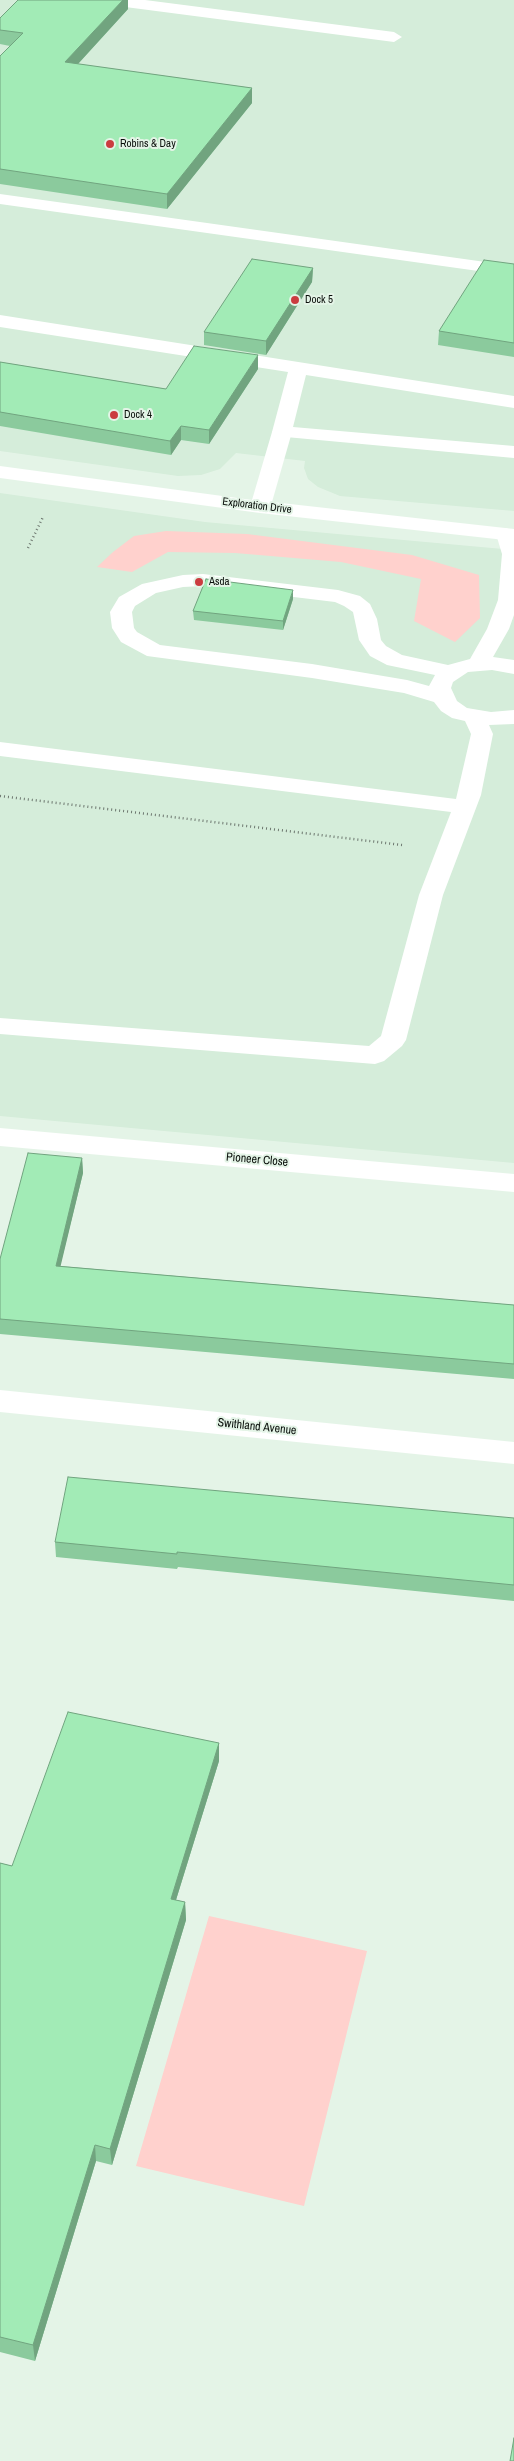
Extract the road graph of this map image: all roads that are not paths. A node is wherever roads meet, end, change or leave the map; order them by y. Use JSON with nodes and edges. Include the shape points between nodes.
{"nodes":[{"id":1,"x":110,"y":0,"type":"edge"},
{"id":2,"x":394,"y":37,"type":"dead end"},
{"id":3,"x":0,"y":199,"type":"edge"},
{"id":4,"x":514,"y":271,"type":"edge"},
{"id":5,"x":0,"y":321,"type":"edge"},
{"id":6,"x":299,"y":368,"type":"junction"},
{"id":7,"x":514,"y":402,"type":"edge"},
{"id":8,"x":282,"y":432,"type":"junction"},
{"id":9,"x":514,"y":452,"type":"edge"},
{"id":10,"x":0,"y":472,"type":"edge"},
{"id":11,"x":260,"y":506,"type":"junction"},
{"id":12,"x":510,"y":535,"type":"edge"},
{"id":13,"x":478,"y":663,"type":"junction"},
{"id":14,"x":514,"y":667,"type":"edge"},
{"id":15,"x":451,"y":672,"type":"junction"},
{"id":16,"x":442,"y":697,"type":"junction"},
{"id":17,"x":514,"y":717,"type":"edge"},
{"id":18,"x":475,"y":718,"type":"junction"},
{"id":19,"x":0,"y":750,"type":"edge"},
{"id":20,"x":464,"y":807,"type":"junction"},
{"id":21,"x":0,"y":1026,"type":"edge"},
{"id":22,"x":0,"y":1137,"type":"edge"},
{"id":23,"x":514,"y":1183,"type":"edge"},
{"id":24,"x":0,"y":1401,"type":"edge"},
{"id":25,"x":514,"y":1452,"type":"edge"}],
"edges":[{"from":1,"to":2,"type":"street"},
{"from":3,"to":4,"type":"street"},
{"from":5,"to":6,"type":"street"},
{"from":6,"to":7,"type":"street"},
{"from":6,"to":8,"type":"street"},
{"from":8,"to":9,"type":"street"},
{"from":8,"to":11,"type":"street"},
{"from":10,"to":11,"type":"street","name":"Exploration Drive"},
{"from":11,"to":12,"type":"street","name":"Exploration Drive"},
{"from":12,"to":13,"type":"street","via":[[509,600],[498,629]]},
{"from":13,"to":14,"type":"street"},
{"from":13,"to":15,"type":"street"},
{"from":15,"to":16,"type":"street","via":[[443,679]]},
{"from":15,"to":16,"type":"street","via":[[395,660],[378,651],[370,640],[362,609],[338,596],[203,580],[183,581],[149,588],[127,602],[121,612],[123,628],[129,637],[155,651],[312,671],[407,687]]},
{"from":16,"to":18,"type":"street","via":[[449,706]]},
{"from":17,"to":18,"type":"street"},
{"from":18,"to":20,"type":"street","via":[[482,734]]},
{"from":19,"to":20,"type":"street"},
{"from":20,"to":21,"type":"street","via":[[431,895],[393,1040],[375,1055]]},
{"from":22,"to":23,"type":"street","name":"Pioneer Close"},
{"from":24,"to":25,"type":"street","name":"Swithland Avenue"}]}
